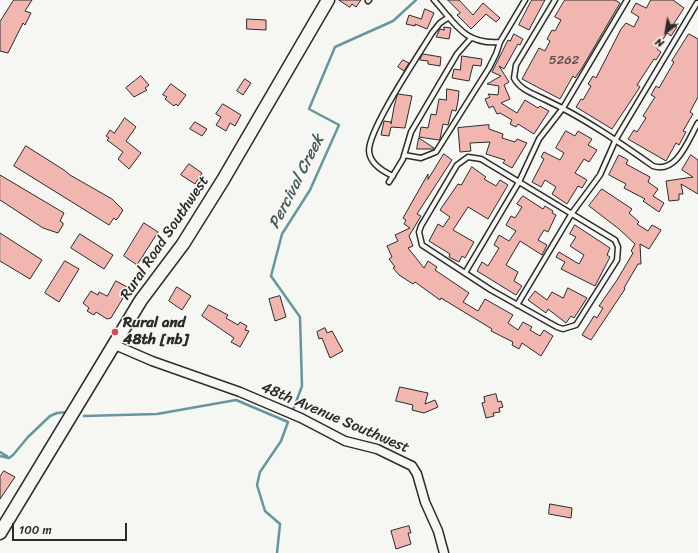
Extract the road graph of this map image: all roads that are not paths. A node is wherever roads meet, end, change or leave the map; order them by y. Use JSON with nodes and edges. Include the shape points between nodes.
{"nodes":[{"id":1,"x":328,"y":0,"type":"edge"},
{"id":2,"x":434,"y":0,"type":"edge"},
{"id":3,"x":526,"y":0,"type":"edge"},
{"id":4,"x":555,"y":0,"type":"edge"},
{"id":5,"x":627,"y":0,"type":"edge"},
{"id":6,"x":691,"y":0,"type":"edge"},
{"id":7,"x":697,"y":4,"type":"edge"},
{"id":8,"x":449,"y":17,"type":"junction"},
{"id":9,"x":471,"y":38,"type":"junction"},
{"id":10,"x":500,"y":42,"type":"junction"},
{"id":11,"x":563,"y":108,"type":"junction"},
{"id":12,"x":698,"y":123,"type":"edge"},
{"id":13,"x":616,"y":140,"type":"junction"},
{"id":14,"x":404,"y":155,"type":"junction"},
{"id":15,"x":393,"y":176,"type":"junction"},
{"id":16,"x":389,"y":182,"type":"dead end"},
{"id":17,"x":519,"y":182,"type":"junction"},
{"id":18,"x":572,"y":213,"type":"junction"},
{"id":19,"x":465,"y":273,"type":"junction"},
{"id":20,"x":518,"y":305,"type":"junction"},
{"id":21,"x":115,"y":345,"type":"junction"},
{"id":22,"x":0,"y":533,"type":"edge"},
{"id":23,"x":444,"y":553,"type":"edge"}],
"edges":[{"from":1,"to":21,"type":"street","name":"Rural Road Southwest","via":[[223,180],[183,244],[141,300]]},
{"from":2,"to":8,"type":"lane"},
{"from":3,"to":10,"type":"lane"},
{"from":4,"to":11,"type":"lane","via":[[516,65],[514,78],[522,88]]},
{"from":5,"to":11,"type":"lane"},
{"from":6,"to":7,"type":"lane"},
{"from":7,"to":13,"type":"lane"},
{"from":8,"to":9,"type":"lane"},
{"from":8,"to":15,"type":"lane","via":[[432,33],[385,112],[371,142],[371,158],[382,170]]},
{"from":9,"to":10,"type":"lane"},
{"from":9,"to":14,"type":"lane","via":[[457,54],[411,132]]},
{"from":10,"to":14,"type":"lane","via":[[489,68],[436,152],[421,158]]},
{"from":11,"to":13,"type":"lane"},
{"from":11,"to":17,"type":"lane","via":[[539,139]]},
{"from":12,"to":13,"type":"lane","via":[[676,160],[666,168],[653,166]]},
{"from":13,"to":18,"type":"lane","via":[[600,175]]},
{"from":14,"to":15,"type":"lane"},
{"from":15,"to":16,"type":"lane"},
{"from":17,"to":18,"type":"lane"},
{"from":17,"to":19,"type":"lane"},
{"from":17,"to":19,"type":"lane","via":[[474,157],[462,160],[449,178],[421,226],[419,239],[427,250]]},
{"from":18,"to":20,"type":"lane"},
{"from":18,"to":20,"type":"lane","via":[[610,236],[618,246],[617,260],[576,325],[563,329]]},
{"from":19,"to":20,"type":"lane"},
{"from":21,"to":22,"type":"street","name":"Rural Road Southwest"},
{"from":21,"to":23,"type":"street","name":"48th Avenue Southwest","via":[[240,392],[345,440],[377,449],[412,466]]}]}
